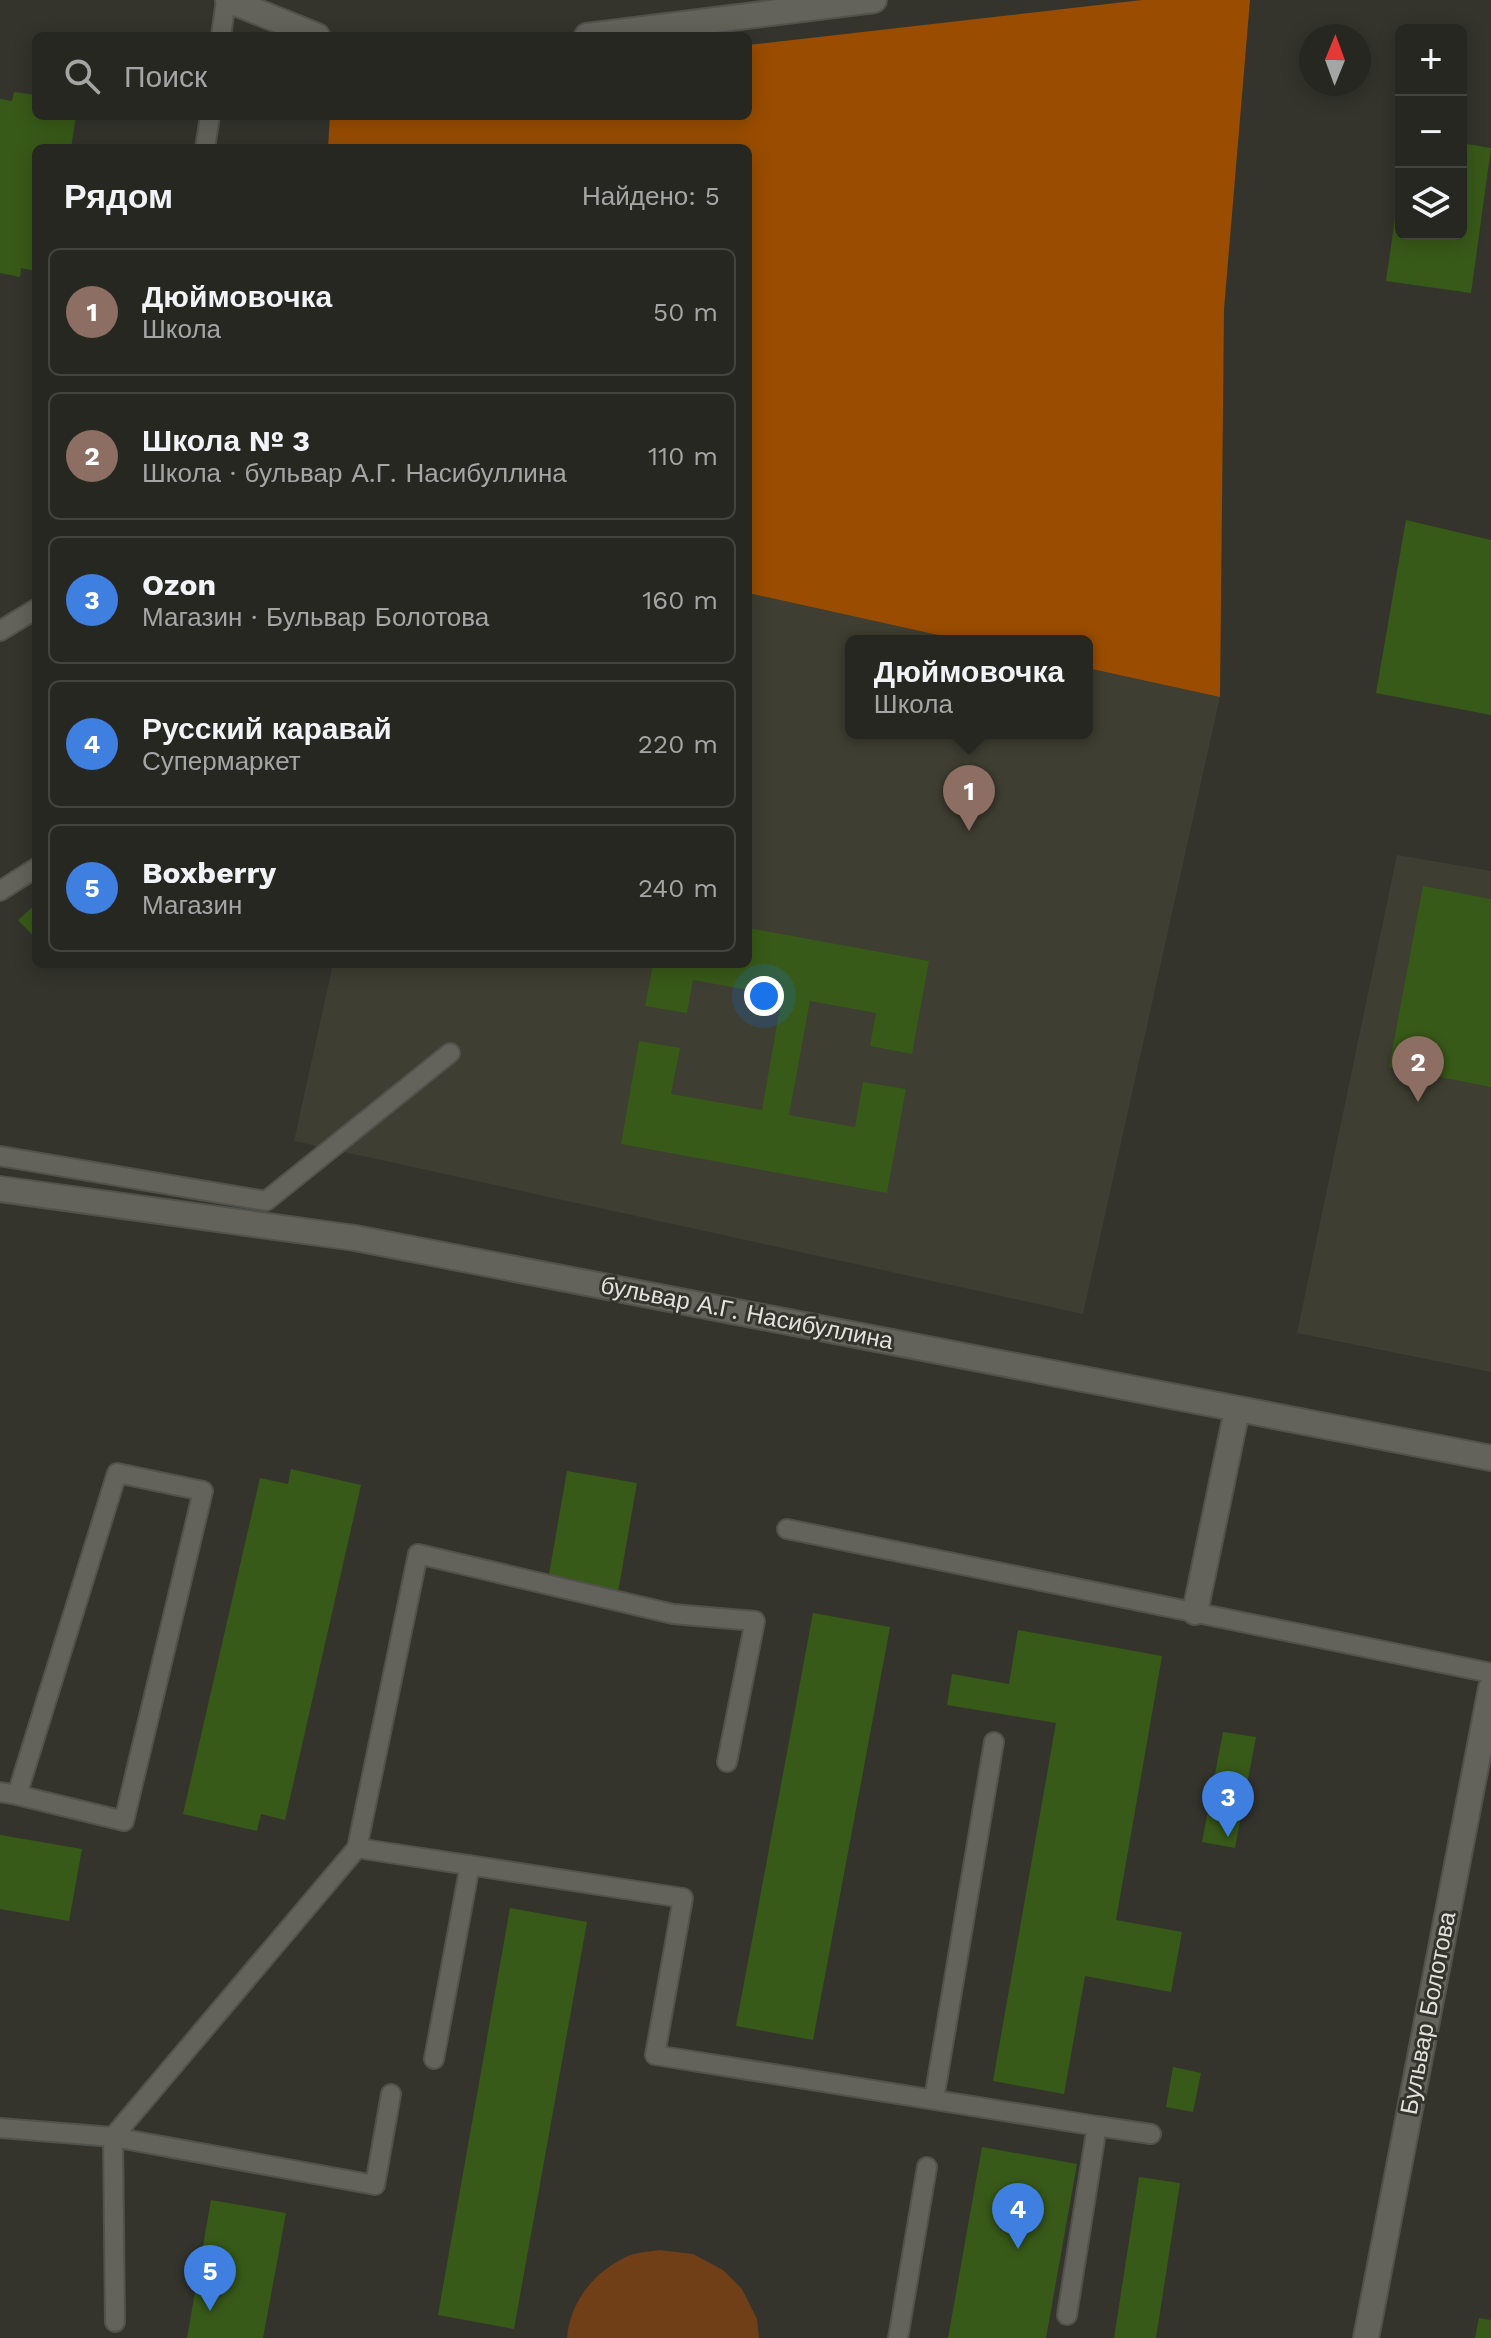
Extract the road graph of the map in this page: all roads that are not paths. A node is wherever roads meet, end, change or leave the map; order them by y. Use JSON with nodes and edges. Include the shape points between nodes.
{"nodes":[{"id":1,"x":227,"y":0,"type":"edge"},
{"id":2,"x":874,"y":0,"type":"edge"},
{"id":3,"x":222,"y":32,"type":"edge"},
{"id":4,"x":307,"y":32,"type":"edge"},
{"id":5,"x":619,"y":32,"type":"edge"},
{"id":6,"x":209,"y":120,"type":"edge"},
{"id":7,"x":206,"y":144,"type":"edge"},
{"id":8,"x":32,"y":611,"type":"edge"},
{"id":9,"x":0,"y":631,"type":"edge"},
{"id":10,"x":32,"y":871,"type":"edge"},
{"id":11,"x":0,"y":891,"type":"edge"},
{"id":12,"x":450,"y":1053,"type":"dead end"},
{"id":13,"x":0,"y":1156,"type":"edge"},
{"id":14,"x":0,"y":1189,"type":"edge"},
{"id":15,"x":1237,"y":1410,"type":"junction"},
{"id":16,"x":1491,"y":1458,"type":"edge"},
{"id":17,"x":787,"y":1529,"type":"dead end"},
{"id":18,"x":1195,"y":1612,"type":"junction"},
{"id":19,"x":1491,"y":1673,"type":"edge"},
{"id":20,"x":1491,"y":1688,"type":"edge"},
{"id":21,"x":994,"y":1742,"type":"dead end"},
{"id":22,"x":727,"y":1762,"type":"dead end"},
{"id":23,"x":8,"y":1794,"type":"edge"},
{"id":24,"x":357,"y":1848,"type":"junction"},
{"id":25,"x":470,"y":1865,"type":"junction"},
{"id":26,"x":434,"y":2059,"type":"dead end"},
{"id":27,"x":391,"y":2094,"type":"dead end"},
{"id":28,"x":934,"y":2099,"type":"junction"},
{"id":29,"x":1097,"y":2126,"type":"junction"},
{"id":30,"x":0,"y":2128,"type":"edge"},
{"id":31,"x":1151,"y":2134,"type":"dead end"},
{"id":32,"x":113,"y":2137,"type":"junction"},
{"id":33,"x":927,"y":2167,"type":"dead end"},
{"id":34,"x":1067,"y":2315,"type":"dead end"},
{"id":35,"x":115,"y":2322,"type":"dead end"},
{"id":36,"x":898,"y":2338,"type":"edge"},
{"id":37,"x":1366,"y":2338,"type":"edge"}],
"edges":[{"from":1,"to":3,"type":"lane"},
{"from":1,"to":4,"type":"street"},
{"from":2,"to":5,"type":"street"},
{"from":6,"to":7,"type":"lane"},
{"from":8,"to":9,"type":"lane"},
{"from":10,"to":11,"type":"lane"},
{"from":12,"to":13,"type":"lane","via":[[266,1201]]},
{"from":14,"to":15,"type":"street","name":"бульвар А.Г. Насибуллина","via":[[355,1238]]},
{"from":15,"to":16,"type":"street","name":"бульвар А.Г. Насибуллина"},
{"from":15,"to":18,"type":"street"},
{"from":17,"to":18,"type":"lane"},
{"from":18,"to":19,"type":"lane"},
{"from":20,"to":37,"type":"street","name":"Бульвар Болотова"},
{"from":21,"to":28,"type":"lane"},
{"from":22,"to":24,"type":"lane","via":[[755,1621],[673,1614],[418,1554]]},
{"from":23,"to":23,"type":"lane","via":[[117,1473],[203,1491],[124,1821]]},
{"from":24,"to":25,"type":"lane"},
{"from":24,"to":32,"type":"lane"},
{"from":25,"to":26,"type":"lane"},
{"from":25,"to":28,"type":"lane","via":[[683,1898],[655,2055]]},
{"from":27,"to":32,"type":"lane","via":[[375,2185]]},
{"from":28,"to":29,"type":"lane"},
{"from":29,"to":31,"type":"lane"},
{"from":29,"to":34,"type":"lane"},
{"from":30,"to":32,"type":"lane"},
{"from":32,"to":35,"type":"lane"},
{"from":33,"to":36,"type":"lane"}]}
